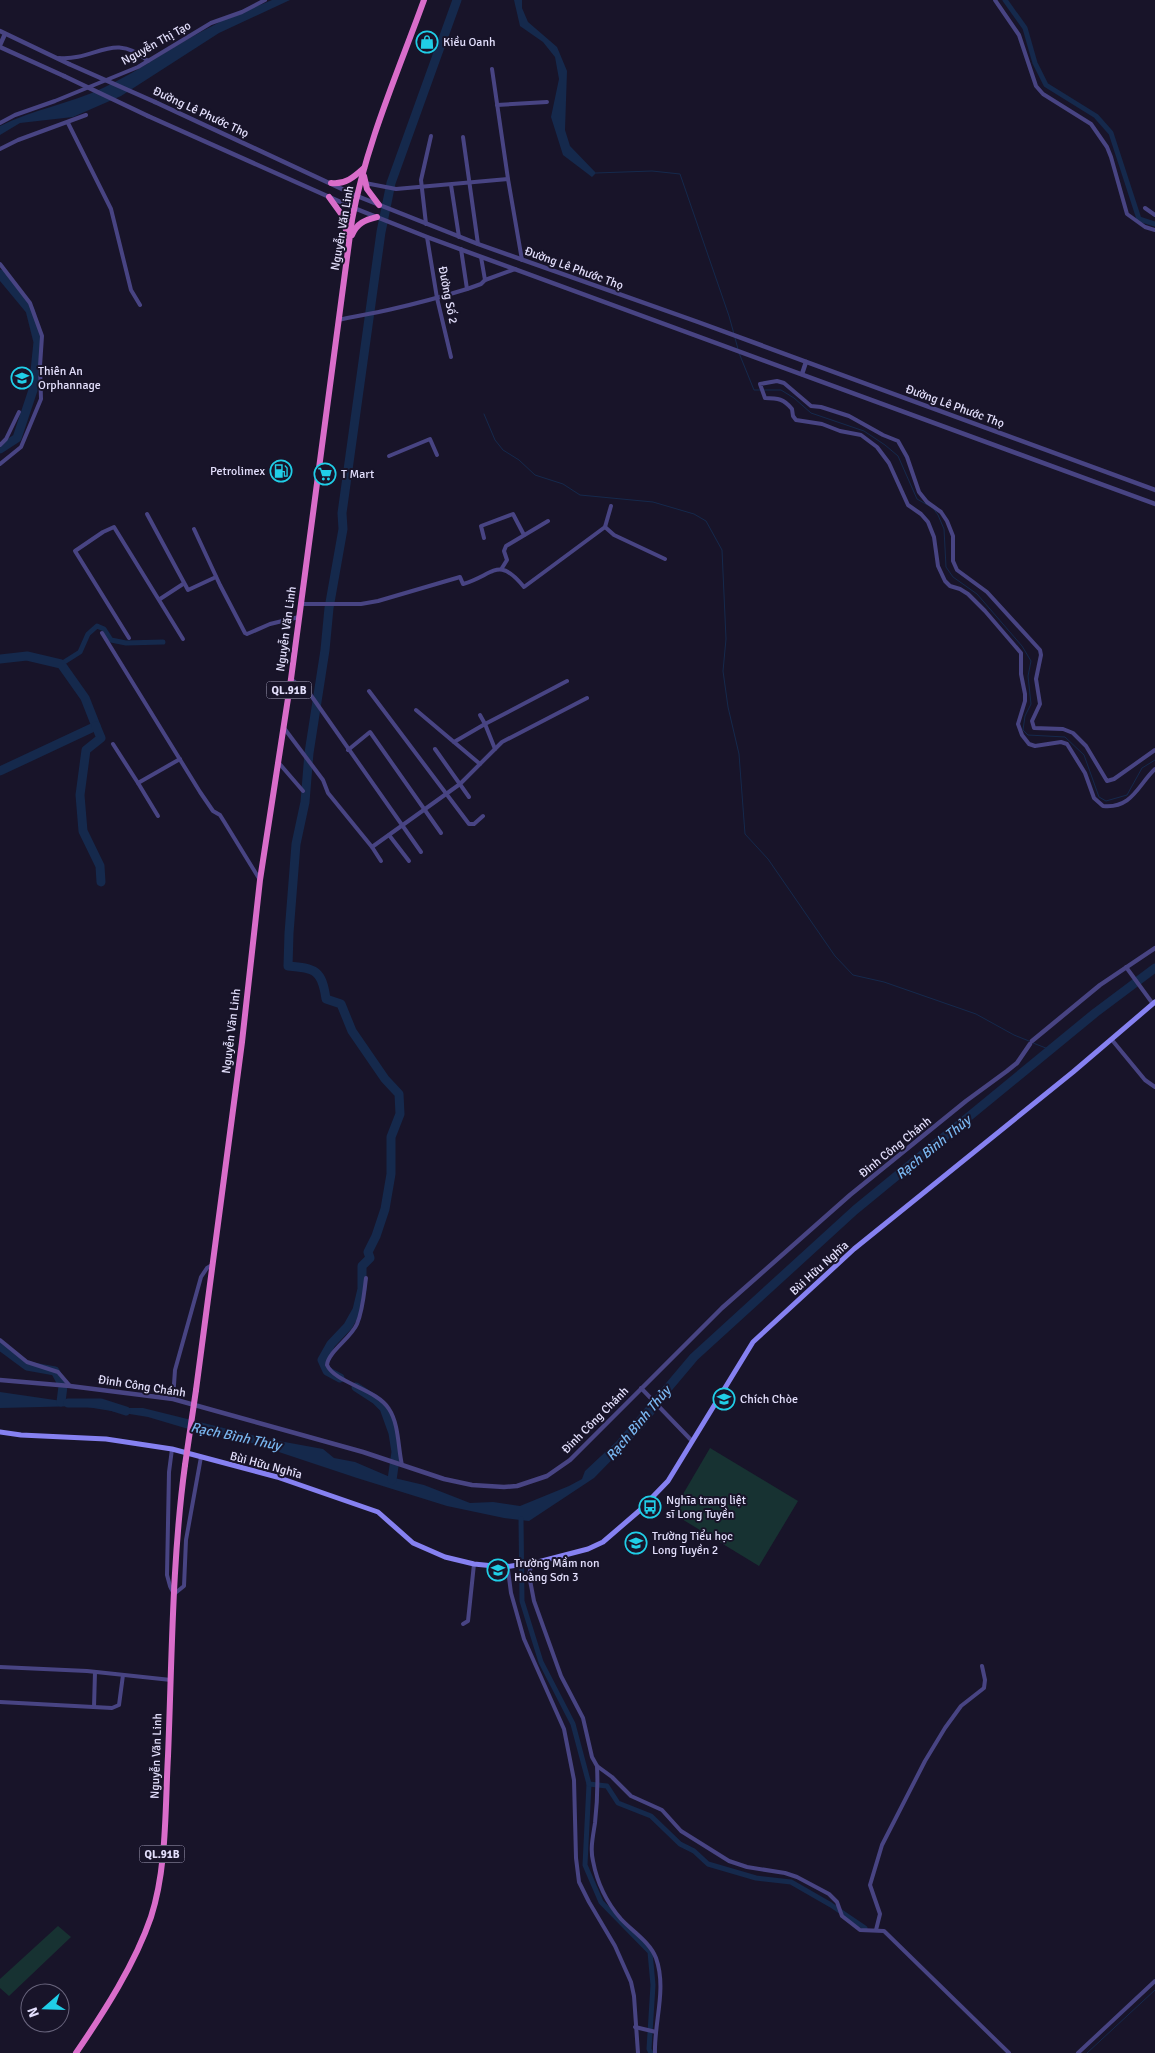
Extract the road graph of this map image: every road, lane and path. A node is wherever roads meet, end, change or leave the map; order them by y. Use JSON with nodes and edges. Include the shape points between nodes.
{"nodes":[{"id":1,"x":265,"y":0,"type":"edge"},
{"id":2,"x":424,"y":0,"type":"edge"},
{"id":3,"x":995,"y":0,"type":"edge"},
{"id":4,"x":3,"y":32,"type":"edge"},
{"id":5,"x":0,"y":46,"type":"edge"},
{"id":6,"x":55,"y":58,"type":"junction"},
{"id":7,"x":148,"y":61,"type":"junction"},
{"id":8,"x":492,"y":69,"type":"dead end"},
{"id":9,"x":547,"y":102,"type":"dead end"},
{"id":10,"x":497,"y":105,"type":"junction"},
{"id":11,"x":86,"y":115,"type":"dead end"},
{"id":12,"x":0,"y":123,"type":"edge"},
{"id":13,"x":68,"y":123,"type":"junction"},
{"id":14,"x":431,"y":136,"type":"dead end"},
{"id":15,"x":463,"y":137,"type":"dead end"},
{"id":16,"x":0,"y":149,"type":"edge"},
{"id":17,"x":364,"y":168,"type":"junction"},
{"id":18,"x":508,"y":179,"type":"junction"},
{"id":19,"x":331,"y":183,"type":"junction"},
{"id":20,"x":363,"y":183,"type":"junction"},
{"id":21,"x":469,"y":184,"type":"junction"},
{"id":22,"x":451,"y":185,"type":"junction"},
{"id":23,"x":421,"y":187,"type":"junction"},
{"id":24,"x":357,"y":196,"type":"junction"},
{"id":25,"x":329,"y":197,"type":"junction"},
{"id":26,"x":379,"y":205,"type":"junction"},
{"id":27,"x":354,"y":208,"type":"junction"},
{"id":28,"x":1145,"y":208,"type":"dead end"},
{"id":29,"x":1155,"y":215,"type":"edge"},
{"id":30,"x":377,"y":218,"type":"junction"},
{"id":31,"x":426,"y":224,"type":"junction"},
{"id":32,"x":1155,"y":230,"type":"edge"},
{"id":33,"x":427,"y":237,"type":"junction"},
{"id":34,"x":459,"y":237,"type":"junction"},
{"id":35,"x":349,"y":240,"type":"junction"},
{"id":36,"x":478,"y":244,"type":"junction"},
{"id":37,"x":461,"y":249,"type":"junction"},
{"id":38,"x":481,"y":257,"type":"junction"},
{"id":39,"x":522,"y":260,"type":"junction"},
{"id":40,"x":0,"y":264,"type":"edge"},
{"id":41,"x":546,"y":269,"type":"junction"},
{"id":42,"x":515,"y":270,"type":"junction"},
{"id":43,"x":542,"y":279,"type":"junction"},
{"id":44,"x":484,"y":280,"type":"junction"},
{"id":45,"x":467,"y":288,"type":"junction"},
{"id":46,"x":438,"y":298,"type":"junction"},
{"id":47,"x":140,"y":306,"type":"dead end"},
{"id":48,"x":338,"y":320,"type":"junction"},
{"id":49,"x":451,"y":357,"type":"dead end"},
{"id":50,"x":806,"y":362,"type":"junction"},
{"id":51,"x":802,"y":374,"type":"junction"},
{"id":52,"x":19,"y":412,"type":"dead end"},
{"id":53,"x":0,"y":445,"type":"edge"},
{"id":54,"x":437,"y":455,"type":"dead end"},
{"id":55,"x":389,"y":456,"type":"dead end"},
{"id":56,"x":0,"y":464,"type":"edge"},
{"id":57,"x":1155,"y":490,"type":"edge"},
{"id":58,"x":1155,"y":504,"type":"edge"},
{"id":59,"x":611,"y":506,"type":"dead end"},
{"id":60,"x":147,"y":514,"type":"dead end"},
{"id":61,"x":548,"y":521,"type":"dead end"},
{"id":62,"x":605,"y":527,"type":"junction"},
{"id":63,"x":194,"y":529,"type":"dead end"},
{"id":64,"x":524,"y":535,"type":"junction"},
{"id":65,"x":484,"y":538,"type":"dead end"},
{"id":66,"x":666,"y":559,"type":"dead end"},
{"id":67,"x":502,"y":568,"type":"junction"},
{"id":68,"x":216,"y":578,"type":"junction"},
{"id":69,"x":183,"y":584,"type":"junction"},
{"id":70,"x":160,"y":599,"type":"junction"},
{"id":71,"x":300,"y":604,"type":"junction"},
{"id":72,"x":299,"y":617,"type":"junction"},
{"id":73,"x":102,"y":633,"type":"dead end"},
{"id":74,"x":129,"y":638,"type":"dead end"},
{"id":75,"x":184,"y":639,"type":"dead end"},
{"id":76,"x":290,"y":679,"type":"junction"},
{"id":77,"x":567,"y":681,"type":"dead end"},
{"id":78,"x":369,"y":691,"type":"dead end"},
{"id":79,"x":587,"y":698,"type":"dead end"},
{"id":80,"x":416,"y":710,"type":"dead end"},
{"id":81,"x":480,"y":715,"type":"dead end"},
{"id":82,"x":485,"y":724,"type":"junction"},
{"id":83,"x":283,"y":726,"type":"junction"},
{"id":84,"x":454,"y":742,"type":"junction"},
{"id":85,"x":114,"y":744,"type":"dead end"},
{"id":86,"x":435,"y":749,"type":"dead end"},
{"id":87,"x":495,"y":749,"type":"junction"},
{"id":88,"x":348,"y":750,"type":"junction"},
{"id":89,"x":1155,"y":750,"type":"edge"},
{"id":90,"x":180,"y":759,"type":"junction"},
{"id":91,"x":278,"y":761,"type":"junction"},
{"id":92,"x":480,"y":764,"type":"junction"},
{"id":93,"x":1155,"y":769,"type":"edge"},
{"id":94,"x":138,"y":783,"type":"junction"},
{"id":95,"x":460,"y":784,"type":"junction"},
{"id":96,"x":302,"y":791,"type":"dead end"},
{"id":97,"x":446,"y":794,"type":"junction"},
{"id":98,"x":469,"y":797,"type":"dead end"},
{"id":99,"x":425,"y":809,"type":"junction"},
{"id":100,"x":158,"y":816,"type":"dead end"},
{"id":101,"x":483,"y":816,"type":"dead end"},
{"id":102,"x":402,"y":826,"type":"junction"},
{"id":103,"x":441,"y":833,"type":"dead end"},
{"id":104,"x":389,"y":835,"type":"junction"},
{"id":105,"x":372,"y":847,"type":"junction"},
{"id":106,"x":422,"y":852,"type":"dead end"},
{"id":107,"x":381,"y":861,"type":"dead end"},
{"id":108,"x":409,"y":861,"type":"dead end"},
{"id":109,"x":260,"y":880,"type":"junction"},
{"id":110,"x":1155,"y":948,"type":"edge"},
{"id":111,"x":1126,"y":967,"type":"junction"},
{"id":112,"x":1154,"y":1003,"type":"edge"},
{"id":113,"x":1112,"y":1040,"type":"junction"},
{"id":114,"x":1155,"y":1087,"type":"edge"},
{"id":115,"x":212,"y":1265,"type":"junction"},
{"id":116,"x":366,"y":1278,"type":"dead end"},
{"id":117,"x":0,"y":1340,"type":"edge"},
{"id":118,"x":0,"y":1380,"type":"edge"},
{"id":119,"x":68,"y":1385,"type":"junction"},
{"id":120,"x":641,"y":1388,"type":"junction"},
{"id":121,"x":173,"y":1398,"type":"junction"},
{"id":122,"x":0,"y":1432,"type":"edge"},
{"id":123,"x":692,"y":1441,"type":"junction"},
{"id":124,"x":172,"y":1449,"type":"junction"},
{"id":125,"x":202,"y":1457,"type":"junction"},
{"id":126,"x":401,"y":1465,"type":"junction"},
{"id":127,"x":538,"y":1562,"type":"junction"},
{"id":128,"x":474,"y":1564,"type":"junction"},
{"id":129,"x":507,"y":1566,"type":"junction"},
{"id":130,"x":174,"y":1594,"type":"junction"},
{"id":131,"x":463,"y":1624,"type":"dead end"},
{"id":132,"x":982,"y":1666,"type":"dead end"},
{"id":133,"x":0,"y":1667,"type":"edge"},
{"id":134,"x":95,"y":1672,"type":"junction"},
{"id":135,"x":123,"y":1675,"type":"junction"},
{"id":136,"x":171,"y":1680,"type":"junction"},
{"id":137,"x":0,"y":1702,"type":"edge"},
{"id":138,"x":94,"y":1707,"type":"junction"},
{"id":139,"x":597,"y":1766,"type":"junction"},
{"id":140,"x":876,"y":1930,"type":"junction"},
{"id":141,"x":1155,"y":1981,"type":"edge"},
{"id":142,"x":635,"y":2027,"type":"junction"},
{"id":143,"x":653,"y":2031,"type":"junction"},
{"id":144,"x":76,"y":2053,"type":"edge"},
{"id":145,"x":638,"y":2053,"type":"edge"},
{"id":146,"x":655,"y":2053,"type":"edge"},
{"id":147,"x":1009,"y":2053,"type":"edge"},
{"id":148,"x":1078,"y":2053,"type":"edge"}],
"edges":[{"from":1,"to":7,"type":"street","name":"Nguyễn Thị Tạo","via":[[211,23]]},
{"from":2,"to":17,"type":"highway","name":"Nguyễn Văn Linh","number":"QL.91B"},
{"from":3,"to":32,"type":"street","via":[[1019,35],[1039,91],[1088,121],[1107,147],[1127,214]]},
{"from":4,"to":5,"type":"street"},
{"from":4,"to":6,"type":"street","name":"Đường Lê Phước Thọ"},
{"from":5,"to":25,"type":"street","name":"Đường Lê Phước Thọ","bridge":true},
{"from":6,"to":7,"type":"street","via":[[74,58],[117,47],[133,50]]},
{"from":6,"to":19,"type":"street","name":"Đường Lê Phước Thọ","bridge":true},
{"from":7,"to":12,"type":"street","name":"Nguyễn Thị Tạo"},
{"from":8,"to":10,"type":"street"},
{"from":9,"to":10,"type":"street"},
{"from":10,"to":18,"type":"street"},
{"from":11,"to":13,"type":"street"},
{"from":13,"to":16,"type":"street"},
{"from":13,"to":47,"type":"street","via":[[110,209],[131,290]]},
{"from":14,"to":23,"type":"street"},
{"from":15,"to":21,"type":"street"},
{"from":17,"to":19,"type":"highway","via":[[348,181]]},
{"from":17,"to":20,"type":"highway","name":"Nguyễn Văn Linh","number":"QL.91B"},
{"from":18,"to":21,"type":"street"},
{"from":18,"to":39,"type":"street"},
{"from":19,"to":24,"type":"street","name":"Đường Lê Phước Thọ"},
{"from":20,"to":23,"type":"street","via":[[396,189]]},
{"from":20,"to":24,"type":"highway","name":"Nguyễn Văn Linh","number":"QL.91B"},
{"from":20,"to":26,"type":"highway"},
{"from":21,"to":22,"type":"street"},
{"from":21,"to":36,"type":"street"},
{"from":22,"to":23,"type":"street"},
{"from":22,"to":34,"type":"street"},
{"from":23,"to":31,"type":"street"},
{"from":24,"to":26,"type":"street","name":"Đường Lê Phước Thọ"},
{"from":24,"to":27,"type":"highway","name":"Nguyễn Văn Linh","number":"QL.91B"},
{"from":25,"to":27,"type":"street","name":"Đường Lê Phước Thọ"},
{"from":25,"to":35,"type":"highway","via":[[342,216]]},
{"from":26,"to":31,"type":"street","name":"Đường Lê Phước Thọ"},
{"from":27,"to":30,"type":"street","name":"Đường Lê Phước Thọ"},
{"from":27,"to":35,"type":"highway","name":"Nguyễn Văn Linh","number":"QL.91B"},
{"from":28,"to":29,"type":"street"},
{"from":30,"to":33,"type":"street","name":"Đường Lê Phước Thọ"},
{"from":30,"to":35,"type":"highway","via":[[359,224]]},
{"from":31,"to":34,"type":"street","name":"Đường Lê Phước Thọ"},
{"from":33,"to":37,"type":"street","name":"Đường Lê Phước Thọ"},
{"from":33,"to":46,"type":"street","name":"Đường Số 2"},
{"from":34,"to":36,"type":"street","name":"Đường Lê Phước Thọ"},
{"from":35,"to":48,"type":"highway","name":"Nguyễn Văn Linh","number":"QL.91B"},
{"from":36,"to":39,"type":"street","name":"Đường Lê Phước Thọ"},
{"from":37,"to":38,"type":"street","name":"Đường Lê Phước Thọ"},
{"from":37,"to":45,"type":"street"},
{"from":38,"to":42,"type":"street","name":"Đường Lê Phước Thọ"},
{"from":38,"to":44,"type":"street"},
{"from":39,"to":41,"type":"street","name":"Đường Lê Phước Thọ"},
{"from":40,"to":56,"type":"street","via":[[30,303],[42,336],[41,399],[21,447]]},
{"from":41,"to":43,"type":"street"},
{"from":41,"to":50,"type":"street","name":"Đường Lê Phước Thọ"},
{"from":42,"to":43,"type":"street","name":"Đường Lê Phước Thọ"},
{"from":42,"to":44,"type":"street"},
{"from":43,"to":51,"type":"street","name":"Đường Lê Phước Thọ"},
{"from":44,"to":45,"type":"street"},
{"from":45,"to":46,"type":"street"},
{"from":46,"to":48,"type":"street"},
{"from":46,"to":49,"type":"street","name":"Đường Số 2"},
{"from":48,"to":71,"type":"highway","name":"Nguyễn Văn Linh","number":"QL.91B"},
{"from":50,"to":51,"type":"street"},
{"from":50,"to":57,"type":"street","name":"Đường Lê Phước Thọ"},
{"from":51,"to":58,"type":"street","name":"Đường Lê Phước Thọ"},
{"from":52,"to":53,"type":"street"},
{"from":54,"to":55,"type":"street","via":[[430,439]]},
{"from":59,"to":62,"type":"street"},
{"from":60,"to":69,"type":"street"},
{"from":61,"to":64,"type":"street"},
{"from":62,"to":66,"type":"street","via":[[614,536]]},
{"from":62,"to":67,"type":"street","via":[[524,587]]},
{"from":63,"to":68,"type":"street"},
{"from":64,"to":65,"type":"street","via":[[513,514],[481,526]]},
{"from":64,"to":67,"type":"street","via":[[506,546],[507,560]]},
{"from":67,"to":71,"type":"street","via":[[464,584],[460,577],[378,601]]},
{"from":68,"to":69,"type":"street","via":[[188,590]]},
{"from":68,"to":72,"type":"street","via":[[245,634]]},
{"from":69,"to":70,"type":"street"},
{"from":70,"to":74,"type":"street","via":[[114,527],[76,551]]},
{"from":70,"to":75,"type":"street"},
{"from":71,"to":72,"type":"highway","name":"Nguyễn Văn Linh","number":"QL.91B"},
{"from":72,"to":76,"type":"highway","name":"Nguyễn Văn Linh","number":"QL.91B"},
{"from":73,"to":90,"type":"street"},
{"from":76,"to":83,"type":"highway","name":"Nguyễn Văn Linh","number":"QL.91B"},
{"from":76,"to":88,"type":"street","via":[[310,694]]},
{"from":77,"to":82,"type":"street"},
{"from":78,"to":97,"type":"street"},
{"from":79,"to":87,"type":"street","via":[[506,739]]},
{"from":80,"to":84,"type":"street"},
{"from":81,"to":82,"type":"street"},
{"from":82,"to":84,"type":"street"},
{"from":82,"to":87,"type":"street"},
{"from":83,"to":91,"type":"highway","name":"Nguyễn Văn Linh","number":"QL.91B"},
{"from":83,"to":105,"type":"street","via":[[323,780],[328,793]]},
{"from":84,"to":92,"type":"street"},
{"from":85,"to":94,"type":"street"},
{"from":86,"to":95,"type":"street"},
{"from":87,"to":92,"type":"street"},
{"from":88,"to":99,"type":"street","via":[[370,732]]},
{"from":88,"to":102,"type":"street"},
{"from":89,"to":93,"type":"street","via":[[1107,782],[1086,746],[1073,733],[1063,729],[1034,728],[1032,721],[1040,704],[1036,680],[1040,650],[981,586],[957,570],[953,561],[953,536],[947,520],[919,492],[900,443],[849,416],[810,406],[784,383],[760,384],[765,398],[779,398],[786,402],[796,420],[861,434],[883,454],[908,505],[928,522],[943,579],[968,594],[986,611],[1021,653],[1025,701],[1018,724],[1026,742],[1035,746],[1067,744],[1085,773],[1094,798],[1103,806],[1133,797]]},
{"from":90,"to":94,"type":"street"},
{"from":90,"to":109,"type":"street","via":[[212,811],[226,823]]},
{"from":91,"to":96,"type":"street"},
{"from":91,"to":109,"type":"highway","name":"Nguyễn Văn Linh","number":"QL.91B"},
{"from":92,"to":95,"type":"street"},
{"from":94,"to":100,"type":"street"},
{"from":95,"to":97,"type":"street"},
{"from":95,"to":98,"type":"street"},
{"from":97,"to":99,"type":"street"},
{"from":97,"to":101,"type":"street","via":[[471,825]]},
{"from":99,"to":102,"type":"street"},
{"from":99,"to":103,"type":"street"},
{"from":102,"to":104,"type":"street"},
{"from":102,"to":106,"type":"street"},
{"from":104,"to":105,"type":"street"},
{"from":104,"to":108,"type":"street"},
{"from":105,"to":107,"type":"street"},
{"from":109,"to":115,"type":"highway","name":"Nguyễn Văn Linh","number":"QL.91B"},
{"from":110,"to":111,"type":"street","name":"Đinh Công Chánh"},
{"from":111,"to":112,"type":"street"},
{"from":111,"to":120,"type":"street","name":"Đinh Công Chánh","via":[[1031,1042],[1017,1063],[855,1191],[722,1308]]},
{"from":112,"to":113,"type":"main road","name":"Bùi Hữu Nghĩa"},
{"from":113,"to":114,"type":"street","via":[[1145,1080]]},
{"from":113,"to":123,"type":"main road","name":"Bùi Hữu Nghĩa","via":[[854,1249],[753,1342]]},
{"from":115,"to":121,"type":"street","via":[[201,1277],[175,1370]]},
{"from":115,"to":130,"type":"highway","name":"Nguyễn Văn Linh","number":"QL.91B","bridge":true,"via":[[185,1465]]},
{"from":116,"to":126,"type":"street","via":[[357,1324],[328,1358],[327,1365],[335,1375],[376,1396],[388,1407],[394,1421]]},
{"from":117,"to":119,"type":"street","via":[[27,1362],[58,1372]]},
{"from":118,"to":119,"type":"street","name":"Đinh Công Chánh"},
{"from":119,"to":121,"type":"street","name":"Đinh Công Chánh"},
{"from":120,"to":123,"type":"street"},
{"from":120,"to":126,"type":"street","name":"Đinh Công Chánh","via":[[565,1464],[547,1476],[517,1486],[472,1485]]},
{"from":121,"to":126,"type":"street","name":"Đinh Công Chánh"},
{"from":122,"to":124,"type":"main road","name":"Bùi Hữu Nghĩa","via":[[106,1439]]},
{"from":123,"to":127,"type":"main road","name":"Bùi Hữu Nghĩa","via":[[658,1493],[602,1542],[588,1549]]},
{"from":124,"to":125,"type":"main road","name":"Bùi Hữu Nghĩa"},
{"from":124,"to":130,"type":"street","via":[[167,1575]]},
{"from":125,"to":128,"type":"main road","name":"Bùi Hữu Nghĩa","via":[[290,1480],[369,1508],[413,1543]]},
{"from":125,"to":130,"type":"street","via":[[186,1540],[184,1586]]},
{"from":127,"to":129,"type":"main road","name":"Bùi Hữu Nghĩa"},
{"from":127,"to":139,"type":"street","via":[[532,1564],[529,1571],[531,1594],[561,1676],[582,1718]]},
{"from":128,"to":129,"type":"main road","name":"Bùi Hữu Nghĩa"},
{"from":128,"to":131,"type":"street","via":[[468,1621]]},
{"from":129,"to":142,"type":"street","via":[[524,1639],[566,1736],[574,1780],[579,1882],[629,1976],[634,1996]]},
{"from":130,"to":136,"type":"highway","name":"Nguyễn Văn Linh","number":"QL.91B"},
{"from":132,"to":140,"type":"street","via":[[984,1688],[961,1706],[945,1728],[882,1845],[870,1885],[880,1914]]},
{"from":133,"to":134,"type":"street"},
{"from":134,"to":135,"type":"street"},
{"from":134,"to":138,"type":"street"},
{"from":135,"to":136,"type":"street"},
{"from":135,"to":138,"type":"street","via":[[119,1705]]},
{"from":136,"to":144,"type":"highway","name":"Nguyễn Văn Linh","number":"QL.91B","via":[[165,1819],[160,1876],[151,1917],[135,1956]]},
{"from":137,"to":138,"type":"street"},
{"from":139,"to":140,"type":"street","via":[[631,1796],[662,1810],[676,1828],[706,1848],[738,1865],[790,1875],[818,1887],[836,1901],[844,1919],[860,1930]]},
{"from":139,"to":143,"type":"street","via":[[593,1861],[608,1901],[649,1946],[656,1959],[660,1994]]},
{"from":140,"to":147,"type":"street","via":[[892,1937]]},
{"from":141,"to":148,"type":"street"},
{"from":142,"to":143,"type":"street"},
{"from":142,"to":145,"type":"street"},
{"from":143,"to":146,"type":"street"}]}
